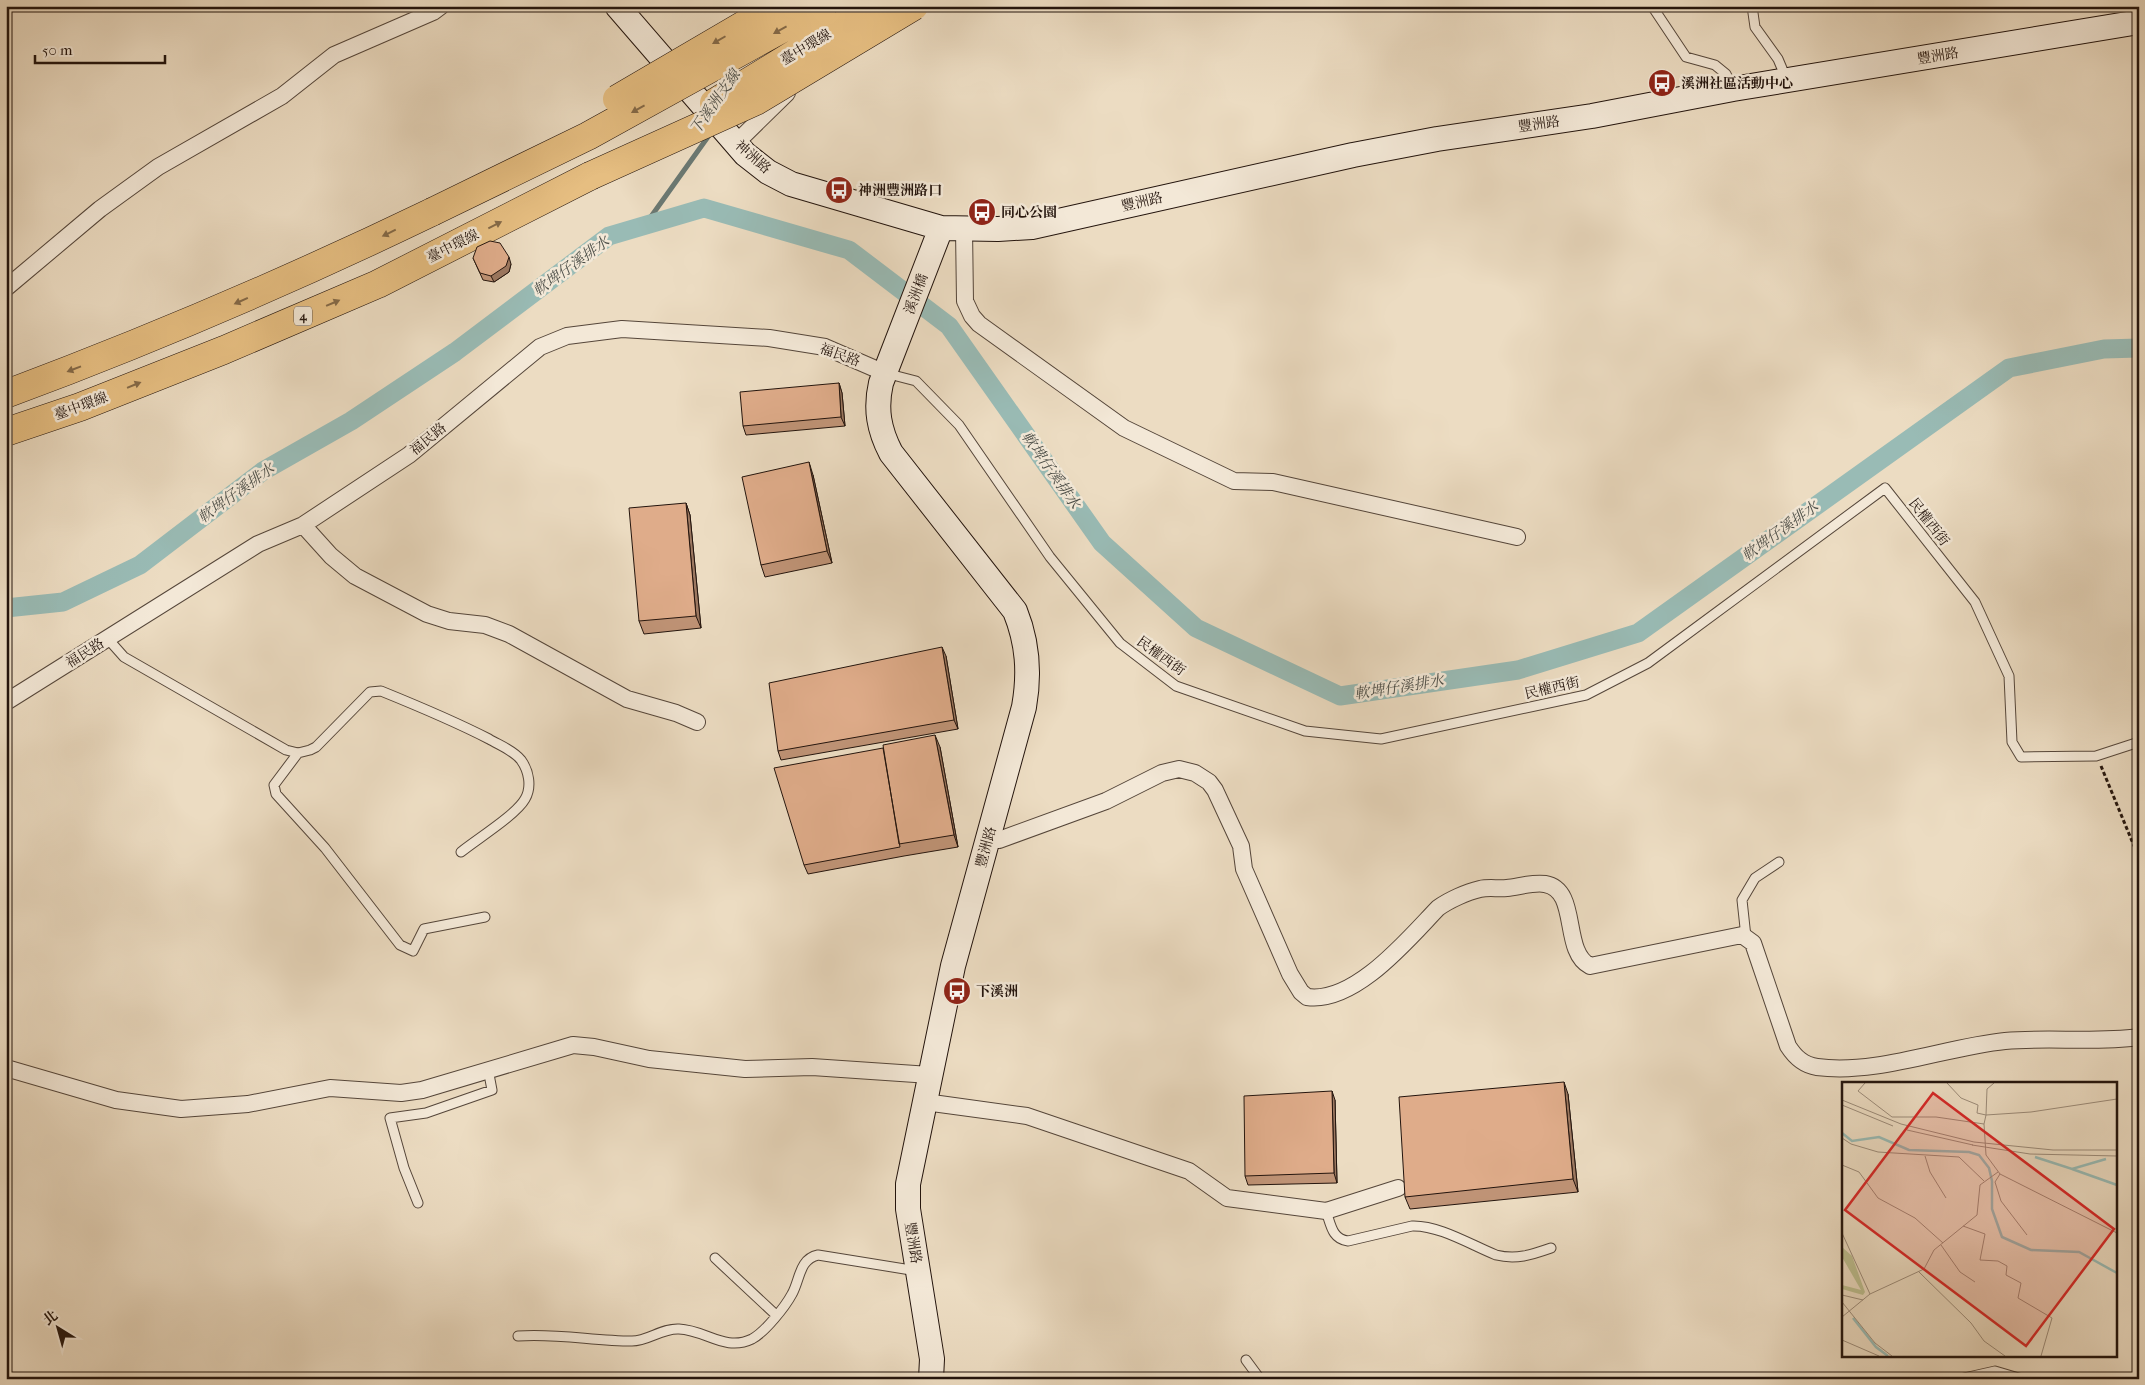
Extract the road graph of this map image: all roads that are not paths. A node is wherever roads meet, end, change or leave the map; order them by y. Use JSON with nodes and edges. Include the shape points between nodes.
{"nodes":[{"id":1,"x":441,"y":6,"type":"edge"},
{"id":2,"x":617,"y":6,"type":"edge"},
{"id":3,"x":776,"y":6,"type":"edge"},
{"id":4,"x":823,"y":6,"type":"edge"},
{"id":5,"x":874,"y":6,"type":"edge"},
{"id":6,"x":914,"y":6,"type":"edge"},
{"id":7,"x":925,"y":6,"type":"edge"},
{"id":8,"x":1652,"y":6,"type":"edge"},
{"id":9,"x":1752,"y":6,"type":"edge"},
{"id":10,"x":2139,"y":22,"type":"edge"},
{"id":11,"x":1787,"y":81,"type":"junction"},
{"id":12,"x":1733,"y":89,"type":"junction"},
{"id":13,"x":736,"y":144,"type":"junction"},
{"id":14,"x":590,"y":176,"type":"junction"},
{"id":15,"x":432,"y":212,"type":"junction"},
{"id":16,"x":941,"y":228,"type":"junction"},
{"id":17,"x":964,"y":229,"type":"junction"},
{"id":18,"x":6,"y":288,"type":"edge"},
{"id":19,"x":887,"y":366,"type":"junction"},
{"id":20,"x":6,"y":394,"type":"edge"},
{"id":21,"x":6,"y":432,"type":"edge"},
{"id":22,"x":304,"y":524,"type":"junction"},
{"id":23,"x":1517,"y":537,"type":"dead end"},
{"id":24,"x":108,"y":639,"type":"junction"},
{"id":25,"x":6,"y":702,"type":"edge"},
{"id":26,"x":697,"y":722,"type":"dead end"},
{"id":27,"x":2139,"y":742,"type":"edge"},
{"id":28,"x":298,"y":753,"type":"junction"},
{"id":29,"x":989,"y":837,"type":"junction"},
{"id":30,"x":461,"y":852,"type":"dead end"},
{"id":31,"x":1779,"y":862,"type":"dead end"},
{"id":32,"x":485,"y":917,"type":"dead end"},
{"id":33,"x":1746,"y":937,"type":"junction"},
{"id":34,"x":2139,"y":1037,"type":"edge"},
{"id":35,"x":6,"y":1068,"type":"edge"},
{"id":36,"x":488,"y":1069,"type":"junction"},
{"id":37,"x":930,"y":1075,"type":"junction"},
{"id":38,"x":925,"y":1102,"type":"junction"},
{"id":39,"x":1398,"y":1188,"type":"dead end"},
{"id":40,"x":418,"y":1203,"type":"dead end"},
{"id":41,"x":1326,"y":1212,"type":"junction"},
{"id":42,"x":1550,"y":1248,"type":"dead end"},
{"id":43,"x":715,"y":1258,"type":"dead end"},
{"id":44,"x":918,"y":1271,"type":"junction"},
{"id":45,"x":776,"y":1315,"type":"junction"},
{"id":46,"x":518,"y":1336,"type":"dead end"},
{"id":47,"x":1246,"y":1360,"type":"dead end"},
{"id":48,"x":1964,"y":1378,"type":"edge"},
{"id":49,"x":931,"y":1379,"type":"edge"},
{"id":50,"x":1260,"y":1379,"type":"edge"},
{"id":51,"x":2022,"y":1379,"type":"edge"}],
"edges":[{"from":1,"to":18,"type":"street","via":[[334,56],[282,96],[158,167],[100,209]]},
{"from":2,"to":13,"type":"street","name":"神洲路"},
{"from":3,"to":15,"type":"highway","one_way":true,"bridge":true},
{"from":4,"to":15,"type":"highway","name":"臺中環線","one_way":true,"bridge":true,"via":[[588,136]]},
{"from":5,"to":14,"type":"highway","name":"臺中環線","number":"4","bridge":true},
{"from":6,"to":14,"type":"highway","bridge":true,"via":[[756,101]]},
{"from":7,"to":13,"type":"street","via":[[785,95]]},
{"from":8,"to":12,"type":"lane","via":[[1686,57],[1715,65],[1726,74]]},
{"from":9,"to":11,"type":"lane","via":[[1755,26],[1778,59]]},
{"from":10,"to":11,"type":"street","name":"豐洲路"},
{"from":11,"to":12,"type":"street","name":"豐洲路"},
{"from":12,"to":17,"type":"street","name":"豐洲路","via":[[1353,155],[1032,227]]},
{"from":13,"to":16,"type":"street","name":"神洲路","via":[[756,164],[791,184]]},
{"from":21,"to":14,"type":"highway","name":"臺中環線","number":"4","one_way":true,"via":[[80,407],[224,350],[378,284]]},
{"from":15,"to":20,"type":"highway","name":"臺中環線","one_way":true,"via":[[213,313]]},
{"from":16,"to":17,"type":"street","name":"豐洲路"},
{"from":16,"to":19,"type":"street","name":"溪洲橋"},
{"from":17,"to":23,"type":"street","via":[[965,301],[978,324],[1124,428],[1234,481],[1273,482]]},
{"from":19,"to":22,"type":"street","name":"福民路","via":[[825,347],[769,338],[622,329],[567,336],[540,347],[410,455]]},
{"from":19,"to":27,"type":"lane","name":"民權西街","via":[[916,381],[959,425],[1050,557],[1120,643],[1176,686],[1305,730],[1381,739],[1586,695],[1648,663],[1885,488],[1975,602],[2009,676],[2012,742],[2021,757],[2096,756]]},
{"from":19,"to":29,"type":"street","name":"豐洲路","via":[[878,394],[878,418],[891,453],[1015,611],[1024,638],[1029,670],[1026,698]]},
{"from":22,"to":24,"type":"street","name":"福民路","via":[[258,544]]},
{"from":22,"to":26,"type":"street","via":[[331,556],[355,576],[427,614],[449,621],[485,625],[509,634],[627,699]]},
{"from":24,"to":25,"type":"street","name":"福民路"},
{"from":24,"to":28,"type":"lane","via":[[124,657],[286,750]]},
{"from":28,"to":30,"type":"lane","via":[[316,747],[370,692],[381,691],[451,719],[509,750],[520,759],[527,772],[527,796],[516,810]]},
{"from":28,"to":32,"type":"lane","via":[[274,786],[276,794],[325,848],[400,946],[413,951],[424,929]]},
{"from":29,"to":33,"type":"street","via":[[999,840],[1106,801],[1162,773],[1179,770],[1195,773],[1215,790],[1241,846],[1244,870],[1290,974],[1301,992],[1312,998],[1332,994],[1358,982],[1394,955],[1438,908],[1479,889],[1544,883],[1556,889],[1566,905],[1578,956],[1590,966],[1742,935]]},
{"from":29,"to":37,"type":"street","name":"豐洲路","via":[[953,966]]},
{"from":31,"to":33,"type":"lane","via":[[1754,878],[1742,900]]},
{"from":33,"to":34,"type":"street","via":[[1753,944],[1788,1046],[1797,1059],[1810,1066],[1842,1068],[1893,1063],[2006,1041]]},
{"from":35,"to":36,"type":"street","via":[[116,1100],[181,1108],[248,1104],[330,1088],[422,1090]]},
{"from":36,"to":37,"type":"street","via":[[565,1046],[583,1045],[649,1059],[745,1069],[812,1067]]},
{"from":36,"to":40,"type":"lane","via":[[492,1090],[426,1113],[390,1118]]},
{"from":37,"to":38,"type":"street","name":"豐洲路"},
{"from":38,"to":41,"type":"street","via":[[1027,1116],[1189,1171],[1227,1198]]},
{"from":38,"to":44,"type":"street","name":"豐洲路","via":[[908,1196]]},
{"from":39,"to":41,"type":"street"},
{"from":41,"to":42,"type":"lane","via":[[1335,1236],[1348,1241],[1422,1225],[1506,1258],[1525,1257]]},
{"from":43,"to":45,"type":"lane"},
{"from":44,"to":45,"type":"lane","via":[[813,1256],[806,1262],[793,1294]]},
{"from":44,"to":49,"type":"street","name":"豐洲路","via":[[932,1360]]},
{"from":45,"to":46,"type":"lane","via":[[761,1333],[737,1344],[676,1328],[634,1341],[540,1334]]},
{"from":47,"to":50,"type":"lane"},
{"from":48,"to":51,"type":"lane","via":[[1995,1371]]}]}
